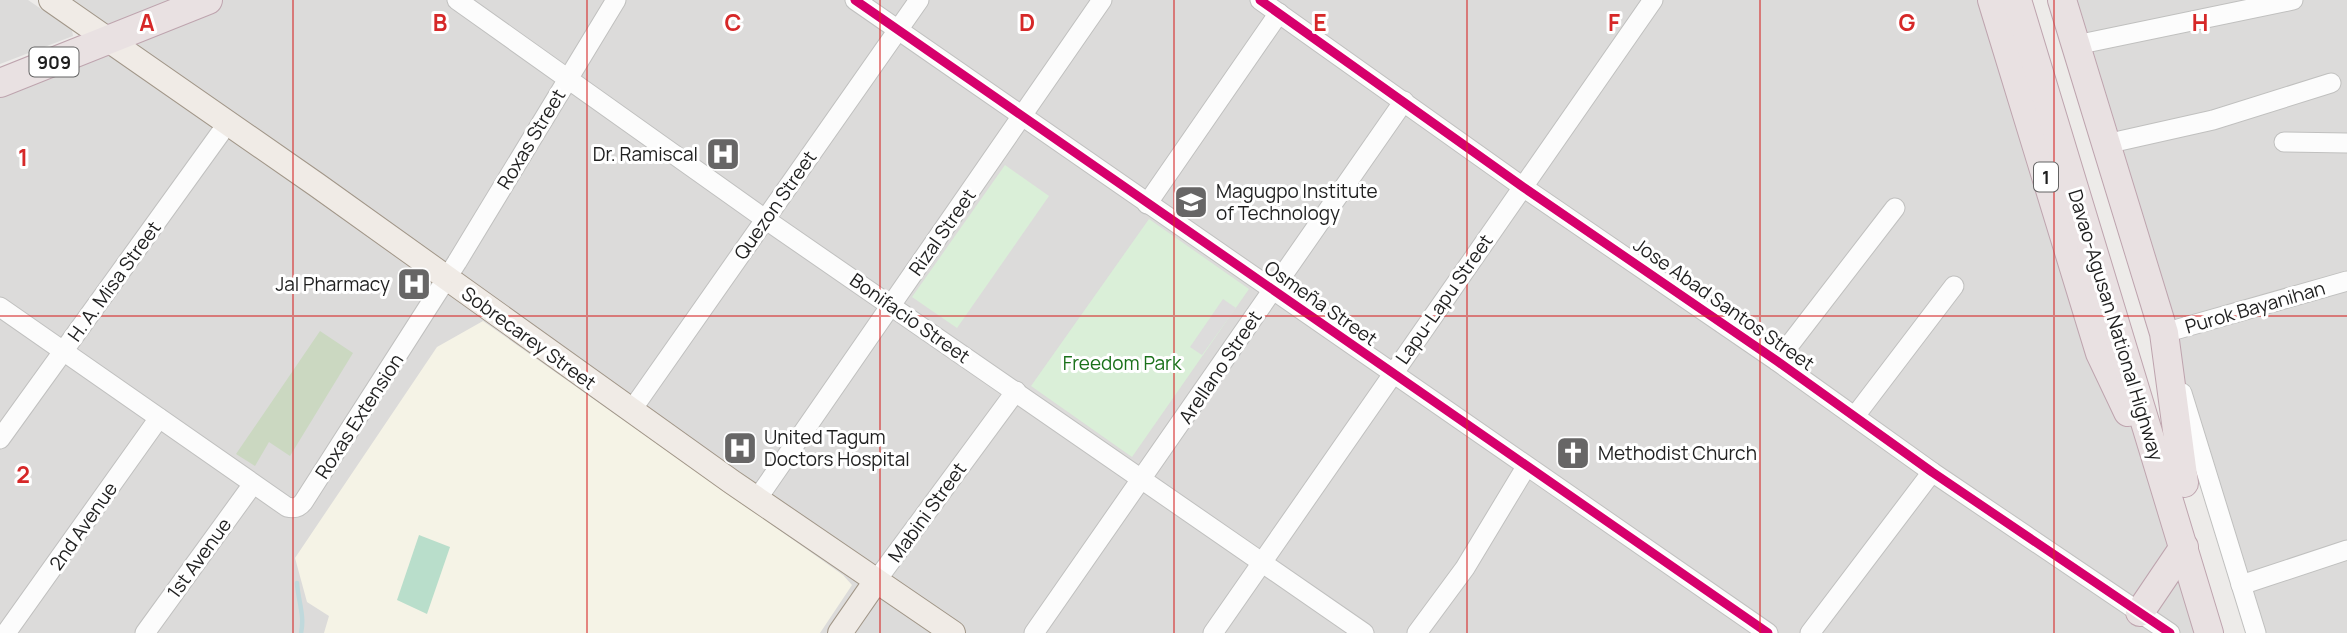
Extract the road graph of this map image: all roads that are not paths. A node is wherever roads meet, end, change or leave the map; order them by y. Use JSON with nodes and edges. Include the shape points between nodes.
{"nodes":[{"id":1,"x":51,"y":0,"type":"edge"},
{"id":2,"x":208,"y":0,"type":"edge"},
{"id":3,"x":457,"y":0,"type":"edge"},
{"id":4,"x":616,"y":0,"type":"edge"},
{"id":5,"x":855,"y":0,"type":"edge"},
{"id":6,"x":919,"y":0,"type":"edge"},
{"id":7,"x":1102,"y":0,"type":"edge"},
{"id":8,"x":1260,"y":0,"type":"edge"},
{"id":9,"x":1653,"y":0,"type":"edge"},
{"id":10,"x":1992,"y":0,"type":"edge"},
{"id":11,"x":2017,"y":0,"type":"edge"},
{"id":12,"x":2036,"y":0,"type":"edge"},
{"id":13,"x":2062,"y":0,"type":"edge"},
{"id":14,"x":2293,"y":0,"type":"edge"},
{"id":15,"x":1279,"y":13,"type":"junction"},
{"id":16,"x":898,"y":31,"type":"junction"},
{"id":17,"x":108,"y":40,"type":"junction"},
{"id":18,"x":2076,"y":45,"type":"junction"},
{"id":19,"x":568,"y":78,"type":"junction"},
{"id":20,"x":0,"y":83,"type":"edge"},
{"id":21,"x":2331,"y":83,"type":"dead end"},
{"id":22,"x":1404,"y":101,"type":"junction"},
{"id":23,"x":1021,"y":117,"type":"junction"},
{"id":24,"x":227,"y":124,"type":"junction"},
{"id":25,"x":2284,"y":142,"type":"dead end"},
{"id":26,"x":2347,"y":143,"type":"edge"},
{"id":27,"x":2106,"y":144,"type":"junction"},
{"id":28,"x":1523,"y":187,"type":"junction"},
{"id":29,"x":1147,"y":204,"type":"junction"},
{"id":30,"x":1895,"y":208,"type":"dead end"},
{"id":31,"x":765,"y":219,"type":"junction"},
{"id":32,"x":446,"y":278,"type":"junction"},
{"id":33,"x":2347,"y":281,"type":"edge"},
{"id":34,"x":1954,"y":286,"type":"dead end"},
{"id":35,"x":1272,"y":291,"type":"junction"},
{"id":36,"x":892,"y":305,"type":"junction"},
{"id":37,"x":0,"y":307,"type":"edge"},
{"id":38,"x":2164,"y":333,"type":"junction"},
{"id":39,"x":63,"y":352,"type":"junction"},
{"id":40,"x":1777,"y":361,"type":"junction"},
{"id":41,"x":1391,"y":374,"type":"junction"},
{"id":42,"x":1016,"y":391,"type":"junction"},
{"id":43,"x":631,"y":411,"type":"junction"},
{"id":44,"x":1856,"y":416,"type":"junction"},
{"id":45,"x":159,"y":418,"type":"junction"},
{"id":46,"x":0,"y":439,"type":"edge"},
{"id":47,"x":1527,"y":467,"type":"junction"},
{"id":48,"x":1932,"y":472,"type":"junction"},
{"id":49,"x":1142,"y":480,"type":"junction"},
{"id":50,"x":253,"y":484,"type":"junction"},
{"id":51,"x":2175,"y":487,"type":"junction"},
{"id":52,"x":757,"y":499,"type":"junction"},
{"id":53,"x":2184,"y":547,"type":"junction"},
{"id":54,"x":2347,"y":550,"type":"edge"},
{"id":55,"x":1261,"y":563,"type":"junction"},
{"id":56,"x":876,"y":580,"type":"junction"},
{"id":57,"x":2241,"y":585,"type":"junction"},
{"id":58,"x":2140,"y":612,"type":"junction"},
{"id":59,"x":6,"y":633,"type":"edge"},
{"id":60,"x":145,"y":633,"type":"edge"},
{"id":61,"x":840,"y":633,"type":"edge"},
{"id":62,"x":953,"y":633,"type":"edge"},
{"id":63,"x":1034,"y":633,"type":"edge"},
{"id":64,"x":1213,"y":633,"type":"edge"},
{"id":65,"x":1364,"y":633,"type":"edge"},
{"id":66,"x":1417,"y":633,"type":"edge"},
{"id":67,"x":1768,"y":633,"type":"edge"},
{"id":68,"x":1810,"y":633,"type":"edge"},
{"id":69,"x":2170,"y":633,"type":"edge"},
{"id":70,"x":2209,"y":633,"type":"edge"},
{"id":71,"x":2229,"y":633,"type":"edge"},
{"id":72,"x":2256,"y":633,"type":"edge"}],
"edges":[{"from":1,"to":17,"type":"main road","name":"Sobrecarey Street"},
{"from":2,"to":17,"type":"highway","number":"909"},
{"from":3,"to":19,"type":"street","name":"Bonifacio Street"},
{"from":4,"to":19,"type":"street","name":"Roxas Street"},
{"from":5,"to":16,"type":"street","name":"Osmeña Street"},
{"from":6,"to":16,"type":"street","name":"Quezon Street"},
{"from":7,"to":23,"type":"street","name":"Rizal Street"},
{"from":8,"to":15,"type":"street","name":"Jose Abad Santos Street"},
{"from":9,"to":28,"type":"street","name":"Lapu-Lapu Street"},
{"from":10,"to":51,"type":"highway","name":"Davao-Agusan National Highway","number":"1","via":[[2099,353]]},
{"from":11,"to":51,"type":"highway","name":"Davao-Agusan National Highway","number":"1"},
{"from":12,"to":51,"type":"highway","name":"Davao-Agusan National Highway","number":"1"},
{"from":13,"to":18,"type":"highway","name":"Davao-Agusan National Highway","number":"1"},
{"from":14,"to":18,"type":"street"},
{"from":15,"to":22,"type":"street","name":"Jose Abad Santos Street"},
{"from":15,"to":29,"type":"street"},
{"from":16,"to":23,"type":"street","name":"Osmeña Street"},
{"from":16,"to":31,"type":"street","name":"Quezon Street"},
{"from":17,"to":20,"type":"highway","number":"909"},
{"from":17,"to":24,"type":"main road","name":"Sobrecarey Street"},
{"from":18,"to":27,"type":"highway","name":"Davao-Agusan National Highway","number":"1"},
{"from":19,"to":31,"type":"street","name":"Bonifacio Street"},
{"from":19,"to":32,"type":"street","name":"Roxas Street"},
{"from":21,"to":27,"type":"street","via":[[2213,120]]},
{"from":22,"to":28,"type":"street","name":"Jose Abad Santos Street"},
{"from":22,"to":35,"type":"street","name":"Arellano Street"},
{"from":23,"to":29,"type":"street","name":"Osmeña Street"},
{"from":23,"to":36,"type":"street","name":"Rizal Street"},
{"from":24,"to":32,"type":"main road","name":"Sobrecarey Street"},
{"from":24,"to":39,"type":"street","name":"H. A. Misa Street"},
{"from":25,"to":26,"type":"street"},
{"from":27,"to":38,"type":"highway","name":"Davao-Agusan National Highway","number":"1"},
{"from":28,"to":40,"type":"street","name":"Jose Abad Santos Street"},
{"from":28,"to":41,"type":"street","name":"Lapu-Lapu Street"},
{"from":29,"to":35,"type":"street","name":"Osmeña Street"},
{"from":30,"to":40,"type":"street"},
{"from":31,"to":36,"type":"street","name":"Bonifacio Street"},
{"from":31,"to":43,"type":"street","name":"Quezon Street"},
{"from":32,"to":43,"type":"main road","name":"Sobrecarey Street"},
{"from":32,"to":50,"type":"street","name":"Roxas Extension","via":[[302,505],[287,507]]},
{"from":33,"to":38,"type":"street","name":"Purok Bayanihan"},
{"from":34,"to":44,"type":"street"},
{"from":35,"to":41,"type":"street","name":"Osmeña Street"},
{"from":35,"to":49,"type":"street","name":"Arellano Street"},
{"from":36,"to":42,"type":"street","name":"Bonifacio Street"},
{"from":36,"to":52,"type":"street","name":"Rizal Street"},
{"from":37,"to":39,"type":"street"},
{"from":38,"to":51,"type":"highway","name":"Davao-Agusan National Highway","number":"1"},
{"from":38,"to":57,"type":"street"},
{"from":39,"to":45,"type":"street"},
{"from":39,"to":46,"type":"street","name":"H. A. Misa Street"},
{"from":40,"to":44,"type":"street","name":"Jose Abad Santos Street"},
{"from":41,"to":47,"type":"street","name":"Osmeña Street"},
{"from":41,"to":55,"type":"street","name":"Lapu-Lapu Street"},
{"from":42,"to":49,"type":"street","name":"Bonifacio Street"},
{"from":42,"to":56,"type":"street","name":"Mabini Street"},
{"from":43,"to":52,"type":"main road","name":"Sobrecarey Street"},
{"from":44,"to":48,"type":"street","name":"Jose Abad Santos Street"},
{"from":45,"to":50,"type":"street"},
{"from":45,"to":59,"type":"street","name":"2nd Avenue"},
{"from":47,"to":66,"type":"street","via":[[1465,568]]},
{"from":47,"to":67,"type":"street","name":"Osmeña Street"},
{"from":48,"to":58,"type":"street","name":"Jose Abad Santos Street"},
{"from":48,"to":68,"type":"street"},
{"from":49,"to":55,"type":"street","name":"Bonifacio Street"},
{"from":49,"to":63,"type":"street","name":"Arellano Street"},
{"from":50,"to":60,"type":"street","name":"1st Avenue"},
{"from":51,"to":53,"type":"highway","name":"Davao-Agusan National Highway","number":"1"},
{"from":51,"to":71,"type":"highway","name":"Davao-Agusan National Highway","number":"1"},
{"from":52,"to":56,"type":"main road","name":"Sobrecarey Street"},
{"from":53,"to":58,"type":"highway"},
{"from":53,"to":70,"type":"highway","name":"Davao-Agusan National Highway","number":"1"},
{"from":54,"to":57,"type":"street"},
{"from":55,"to":64,"type":"street","name":"Lapu-Lapu Street"},
{"from":55,"to":65,"type":"street","name":"Bonifacio Street"},
{"from":56,"to":61,"type":"main road","name":"Mabini Street"},
{"from":56,"to":62,"type":"main road","name":"Sobrecarey Street"},
{"from":57,"to":72,"type":"street"},
{"from":58,"to":69,"type":"street","name":"Jose Abad Santos Street"}]}
